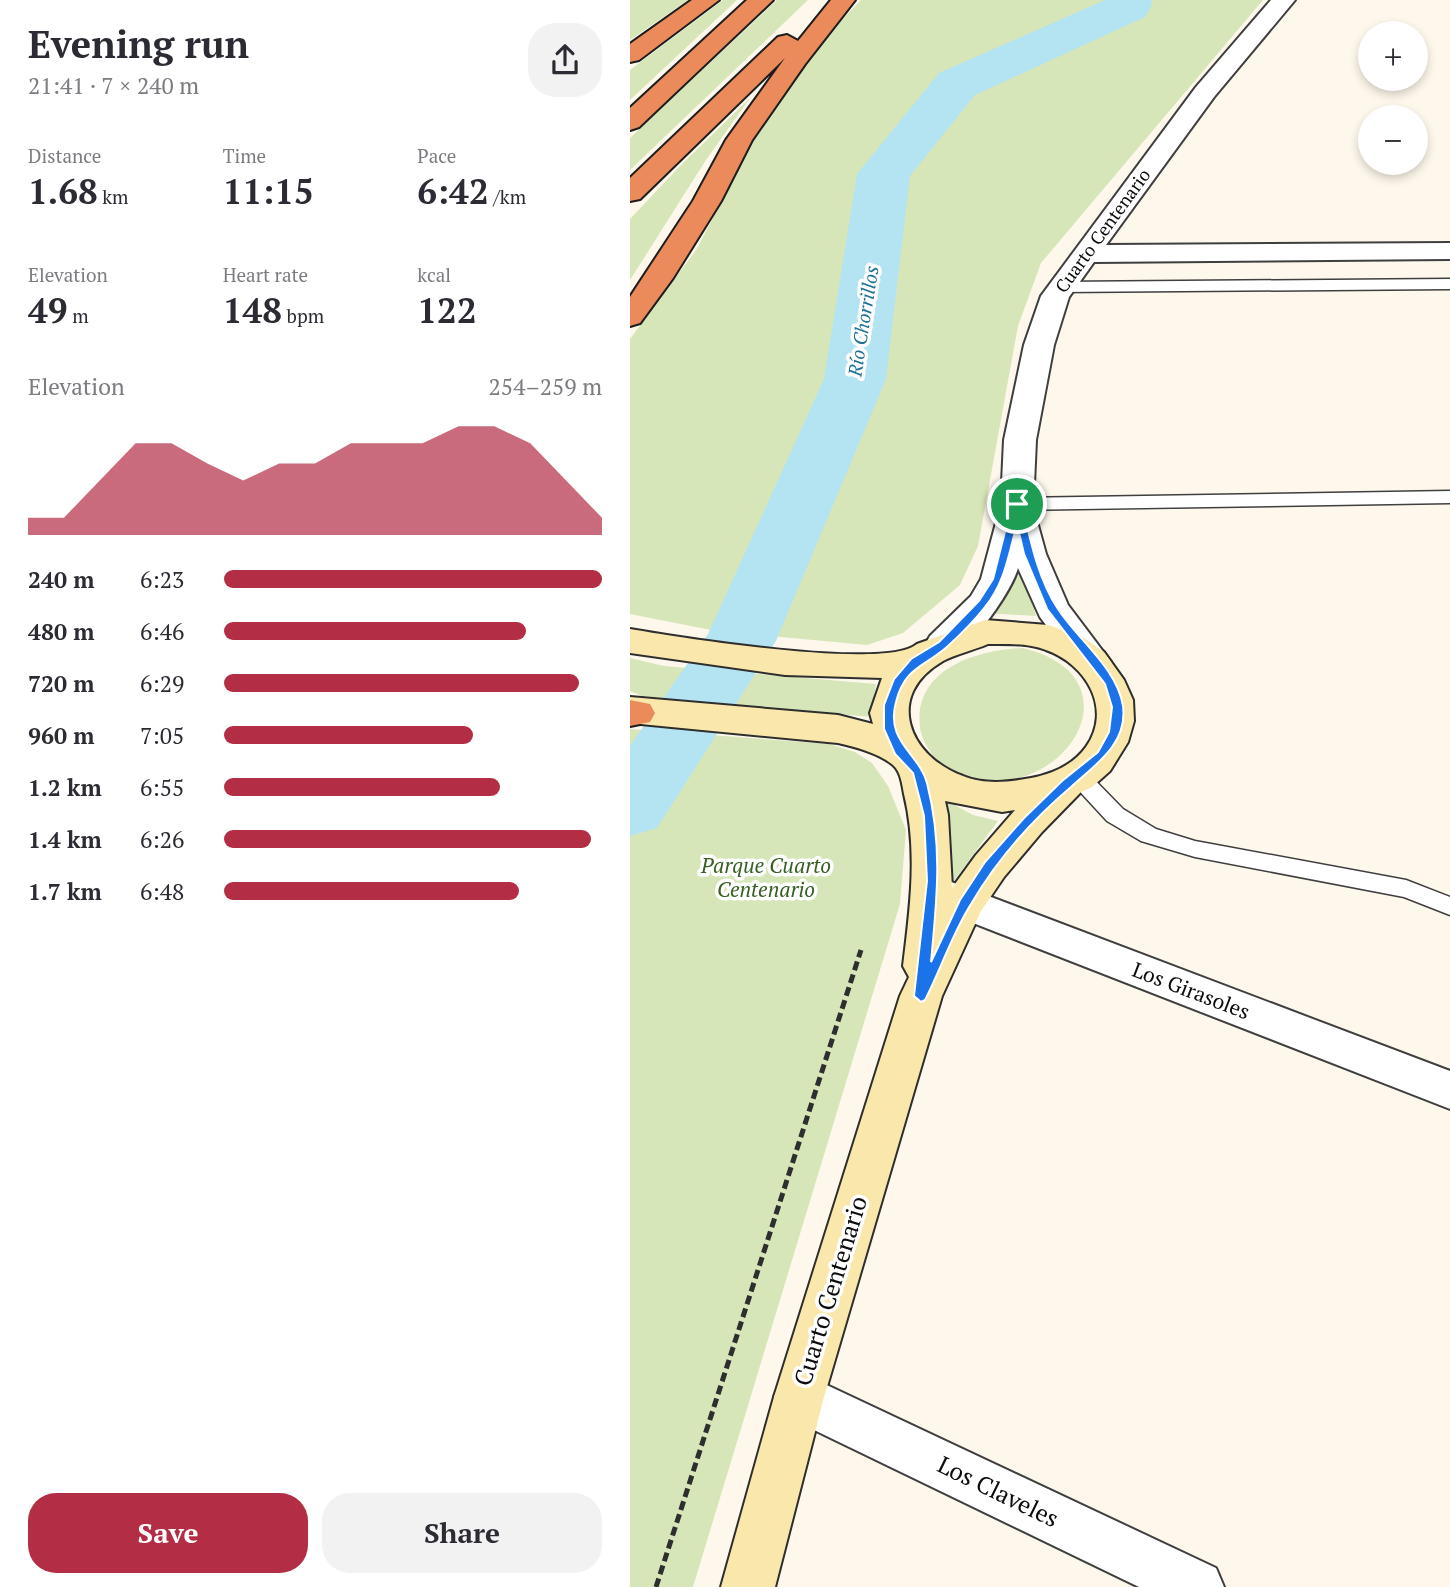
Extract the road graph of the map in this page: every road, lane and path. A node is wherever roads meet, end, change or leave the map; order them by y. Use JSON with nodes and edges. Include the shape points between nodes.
{"nodes":[{"id":1,"x":707,"y":0,"type":"edge"},
{"id":2,"x":761,"y":0,"type":"edge"},
{"id":3,"x":830,"y":0,"type":"edge"},
{"id":4,"x":843,"y":0,"type":"edge"},
{"id":5,"x":1283,"y":0,"type":"edge"},
{"id":6,"x":630,"y":55,"type":"edge"},
{"id":7,"x":630,"y":121,"type":"edge"},
{"id":8,"x":630,"y":193,"type":"edge"},
{"id":9,"x":1450,"y":251,"type":"edge"},
{"id":10,"x":1085,"y":254,"type":"junction"},
{"id":11,"x":1450,"y":284,"type":"edge"},
{"id":12,"x":1061,"y":287,"type":"junction"},
{"id":13,"x":630,"y":317,"type":"edge"},
{"id":14,"x":1450,"y":497,"type":"edge"},
{"id":15,"x":1017,"y":504,"type":"junction"},
{"id":16,"x":630,"y":641,"type":"edge"},
{"id":17,"x":929,"y":654,"type":"junction"},
{"id":18,"x":1093,"y":662,"type":"junction"},
{"id":19,"x":632,"y":712,"type":"edge"},
{"id":20,"x":909,"y":762,"type":"junction"},
{"id":21,"x":1072,"y":780,"type":"junction"},
{"id":22,"x":948,"y":897,"type":"junction"},
{"id":23,"x":1450,"y":906,"type":"edge"},
{"id":24,"x":861,"y":950,"type":"dead end"},
{"id":25,"x":1450,"y":1090,"type":"edge"},
{"id":26,"x":799,"y":1397,"type":"junction"},
{"id":27,"x":656,"y":1587,"type":"edge"},
{"id":28,"x":748,"y":1587,"type":"edge"},
{"id":29,"x":1197,"y":1587,"type":"edge"}],
"edges":[{"from":1,"to":6,"type":"highway"},
{"from":2,"to":7,"type":"highway"},
{"from":3,"to":8,"type":"highway"},
{"from":4,"to":13,"type":"highway","via":[[739,140],[700,212]]},
{"from":5,"to":10,"type":"street","name":"Cuarto Centenario","via":[[1205,92]]},
{"from":9,"to":10,"type":"street"},
{"from":10,"to":12,"type":"street","name":"Cuarto Centenario"},
{"from":11,"to":12,"type":"lane"},
{"from":12,"to":15,"type":"street","name":"Cuarto Centenario","via":[[1039,345],[1020,440]]},
{"from":14,"to":15,"type":"lane"},
{"from":15,"to":17,"type":"street","name":"Cuarto Centenario","via":[[998,579],[976,611]]},
{"from":15,"to":18,"type":"street","name":"Cuarto Centenario","via":[[1039,582],[1052,609]]},
{"from":16,"to":17,"type":"main road","via":[[694,653],[851,667],[885,667]]},
{"from":17,"to":18,"type":"main road","via":[[985,632],[1015,632],[1069,646]]},
{"from":17,"to":20,"type":"main road","via":[[898,682],[889,705],[890,729]]},
{"from":18,"to":21,"type":"main road","via":[[1110,683],[1117,707],[1115,732],[1102,755]]},
{"from":19,"to":20,"type":"main road","via":[[838,729],[868,736]]},
{"from":20,"to":21,"type":"main road","via":[[946,787],[979,796],[1015,797]]},
{"from":20,"to":22,"type":"main road","name":"Cuarto Centenario","via":[[929,816]]},
{"from":21,"to":22,"type":"main road","name":"Cuarto Centenario","via":[[1028,821],[990,866]]},
{"from":21,"to":23,"type":"lane","via":[[1149,835],[1195,849],[1406,889]]},
{"from":22,"to":25,"type":"street","name":"Los Girasoles"},
{"from":22,"to":26,"type":"main road","name":"Cuarto Centenario"},
{"from":24,"to":27,"type":"path"},
{"from":26,"to":28,"type":"main road","name":"Cuarto Centenario"},
{"from":26,"to":29,"type":"street","name":"Los Claveles"}]}
